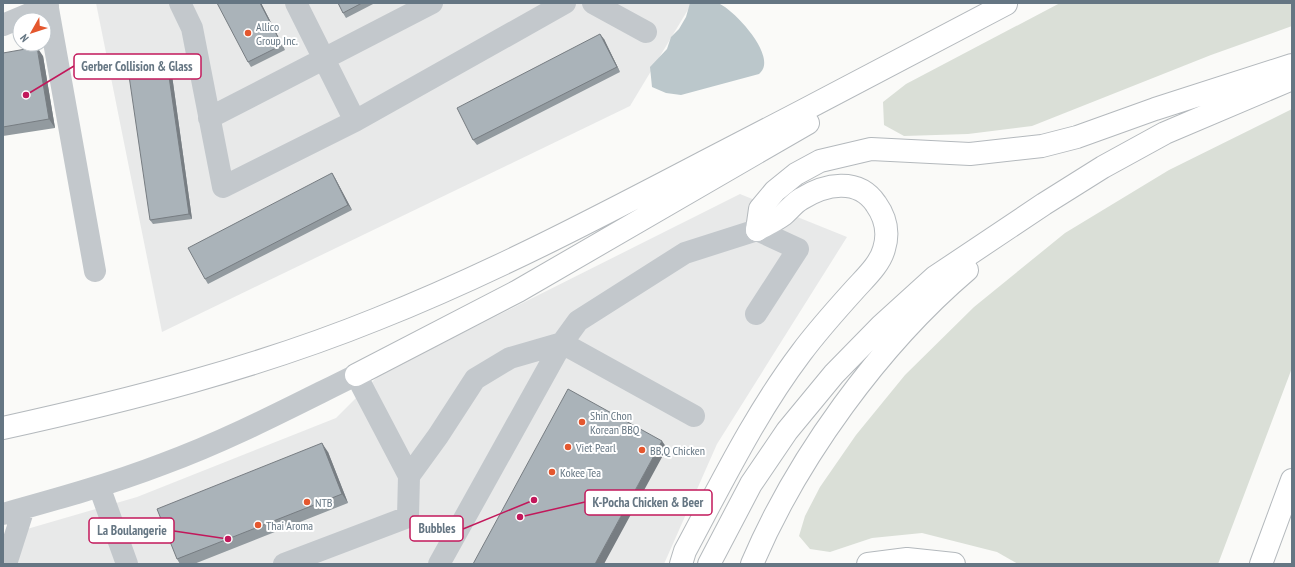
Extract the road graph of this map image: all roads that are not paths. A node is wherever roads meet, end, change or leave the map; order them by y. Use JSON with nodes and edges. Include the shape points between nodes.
{"nodes":[{"id":1,"x":180,"y":3,"type":"edge"},
{"id":2,"x":296,"y":3,"type":"edge"},
{"id":3,"x":432,"y":3,"type":"edge"},
{"id":4,"x":565,"y":3,"type":"edge"},
{"id":5,"x":593,"y":3,"type":"edge"},
{"id":6,"x":47,"y":4,"type":"edge"},
{"id":7,"x":1007,"y":4,"type":"edge"},
{"id":8,"x":3,"y":25,"type":"edge"},
{"id":9,"x":646,"y":32,"type":"dead end"},
{"id":10,"x":324,"y":58,"type":"junction"},
{"id":11,"x":1292,"y":65,"type":"edge"},
{"id":12,"x":1292,"y":79,"type":"edge"},
{"id":13,"x":209,"y":118,"type":"junction"},
{"id":14,"x":355,"y":121,"type":"junction"},
{"id":15,"x":1044,"y":204,"type":"junction"},
{"id":16,"x":757,"y":230,"type":"junction"},
{"id":17,"x":94,"y":272,"type":"dead end"},
{"id":18,"x":756,"y":314,"type":"dead end"},
{"id":19,"x":562,"y":343,"type":"junction"},
{"id":20,"x":356,"y":375,"type":"junction"},
{"id":21,"x":694,"y":416,"type":"dead end"},
{"id":22,"x":3,"y":428,"type":"edge"},
{"id":23,"x":409,"y":476,"type":"junction"},
{"id":24,"x":1292,"y":480,"type":"edge"},
{"id":25,"x":99,"y":486,"type":"junction"},
{"id":26,"x":24,"y":508,"type":"junction"},
{"id":27,"x":3,"y":514,"type":"edge"},
{"id":28,"x":6,"y":564,"type":"edge"},
{"id":29,"x":127,"y":564,"type":"edge"},
{"id":30,"x":284,"y":564,"type":"edge"},
{"id":31,"x":440,"y":564,"type":"edge"},
{"id":32,"x":681,"y":564,"type":"edge"},
{"id":33,"x":709,"y":564,"type":"edge"},
{"id":34,"x":752,"y":564,"type":"edge"},
{"id":35,"x":868,"y":564,"type":"edge"},
{"id":36,"x":954,"y":564,"type":"edge"},
{"id":37,"x":1261,"y":564,"type":"edge"}],
"edges":[{"from":1,"to":13,"type":"street","via":[[192,28]]},
{"from":2,"to":10,"type":"street"},
{"from":3,"to":10,"type":"street"},
{"from":4,"to":14,"type":"street"},
{"from":5,"to":9,"type":"street"},
{"from":6,"to":8,"type":"street"},
{"from":6,"to":17,"type":"street"},
{"from":7,"to":20,"type":"main road","via":[[754,156],[586,252]]},
{"from":7,"to":22,"type":"main road","via":[[539,247],[377,319],[296,349],[214,375],[101,406]]},
{"from":10,"to":13,"type":"street"},
{"from":10,"to":14,"type":"street"},
{"from":11,"to":16,"type":"main road","via":[[1077,137],[1042,146],[970,154],[871,148],[820,161],[796,174],[774,191],[760,209]]},
{"from":12,"to":15,"type":"main road","via":[[1165,134],[1103,167]]},
{"from":13,"to":14,"type":"street","via":[[223,187]]},
{"from":15,"to":33,"type":"main road","via":[[935,277],[880,326],[834,374],[787,431],[751,484]]},
{"from":15,"to":34,"type":"main road","via":[[947,287],[854,392],[821,437],[789,490]]},
{"from":16,"to":18,"type":"street","via":[[798,249]]},
{"from":16,"to":19,"type":"street","via":[[685,253],[578,321]]},
{"from":16,"to":32,"type":"main road","via":[[783,215],[800,199],[819,189],[837,184],[856,188],[872,198],[884,214],[887,232],[884,250],[873,268],[801,353],[772,396],[685,551]]},
{"from":19,"to":21,"type":"street"},
{"from":19,"to":23,"type":"street","via":[[510,358],[475,379]]},
{"from":19,"to":31,"type":"street"},
{"from":20,"to":23,"type":"street"},
{"from":20,"to":25,"type":"street","via":[[236,434],[164,464]]},
{"from":23,"to":30,"type":"street","via":[[408,516]]},
{"from":24,"to":37,"type":"main road"},
{"from":25,"to":26,"type":"street"},
{"from":25,"to":29,"type":"street"},
{"from":26,"to":27,"type":"street"},
{"from":26,"to":28,"type":"street"},
{"from":35,"to":36,"type":"main road","via":[[907,559]]}]}
